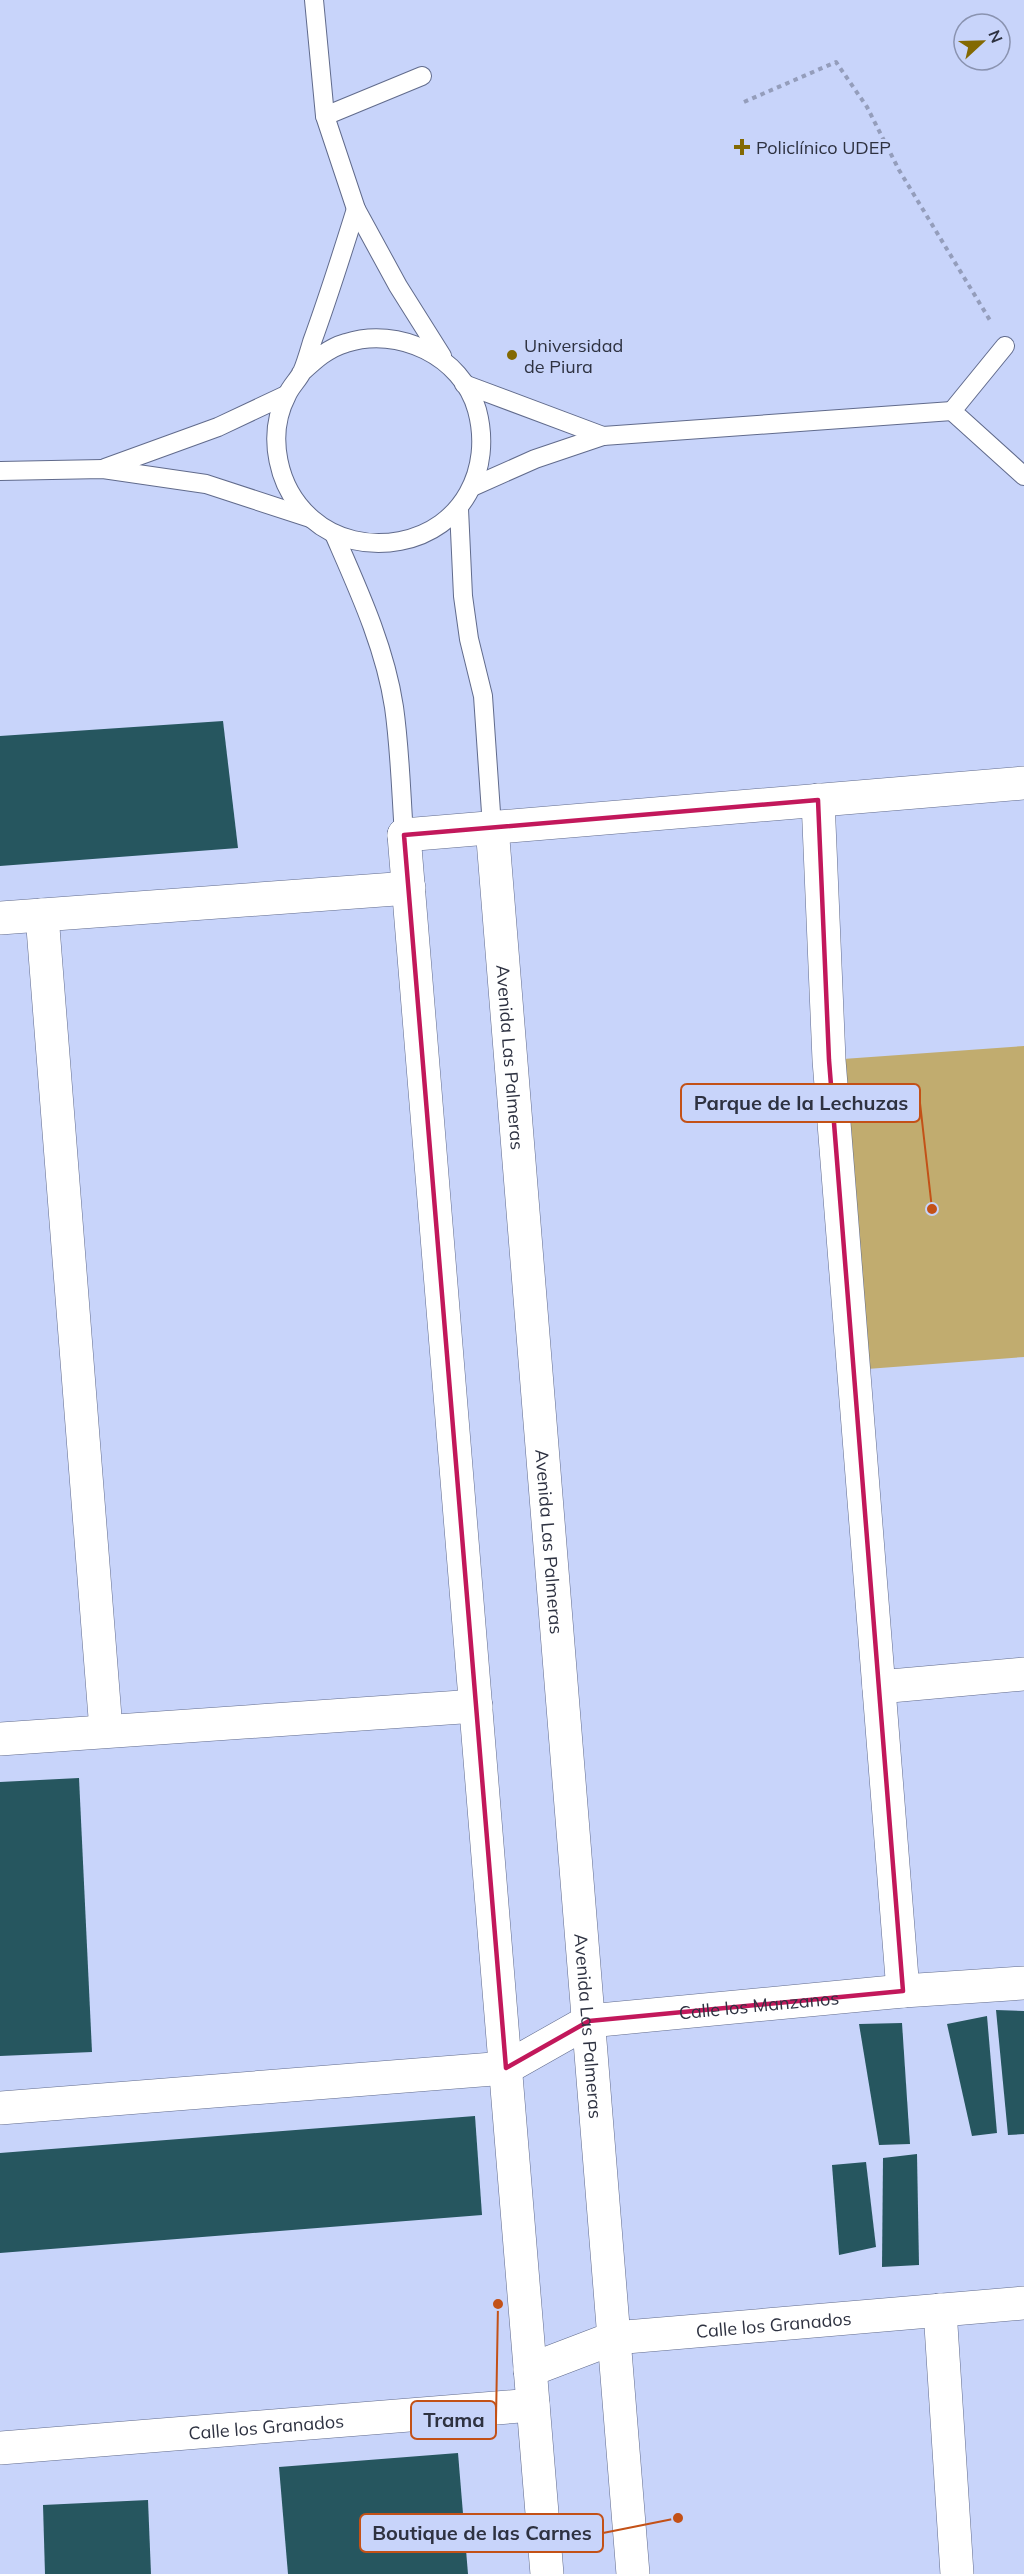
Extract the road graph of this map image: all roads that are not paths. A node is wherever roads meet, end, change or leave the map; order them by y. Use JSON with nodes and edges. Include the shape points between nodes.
{"nodes":[{"id":1,"x":314,"y":0,"type":"edge"},
{"id":2,"x":422,"y":76,"type":"dead end"},
{"id":3,"x":325,"y":116,"type":"junction"},
{"id":4,"x":356,"y":208,"type":"junction"},
{"id":5,"x":1005,"y":346,"type":"road end"},
{"id":6,"x":446,"y":363,"type":"junction"},
{"id":7,"x":301,"y":373,"type":"junction"},
{"id":8,"x":465,"y":384,"type":"junction"},
{"id":9,"x":286,"y":395,"type":"junction"},
{"id":10,"x":952,"y":411,"type":"junction"},
{"id":11,"x":603,"y":436,"type":"junction"},
{"id":12,"x":103,"y":469,"type":"junction"},
{"id":13,"x":0,"y":471,"type":"edge"},
{"id":14,"x":1024,"y":476,"type":"edge"},
{"id":15,"x":472,"y":487,"type":"junction"},
{"id":16,"x":459,"y":509,"type":"junction"},
{"id":17,"x":311,"y":518,"type":"junction"},
{"id":18,"x":334,"y":534,"type":"junction"},
{"id":19,"x":1024,"y":783,"type":"edge"},
{"id":20,"x":818,"y":800,"type":"junction"},
{"id":21,"x":492,"y":827,"type":"junction"},
{"id":22,"x":404,"y":835,"type":"junction"},
{"id":23,"x":409,"y":888,"type":"junction"},
{"id":24,"x":42,"y":915,"type":"junction"},
{"id":25,"x":0,"y":918,"type":"edge"},
{"id":26,"x":1024,"y":1674,"type":"edge"},
{"id":27,"x":879,"y":1687,"type":"junction"},
{"id":28,"x":476,"y":1706,"type":"junction"},
{"id":29,"x":106,"y":1730,"type":"junction"},
{"id":30,"x":0,"y":1739,"type":"edge"},
{"id":31,"x":1024,"y":1983,"type":"edge"},
{"id":32,"x":903,"y":1991,"type":"junction"},
{"id":33,"x":589,"y":2021,"type":"junction"},
{"id":34,"x":506,"y":2068,"type":"junction"},
{"id":35,"x":0,"y":2108,"type":"edge"},
{"id":36,"x":1024,"y":2303,"type":"edge"},
{"id":37,"x":940,"y":2310,"type":"junction"},
{"id":38,"x":614,"y":2338,"type":"junction"},
{"id":39,"x":530,"y":2370,"type":"junction"},
{"id":40,"x":533,"y":2405,"type":"junction"},
{"id":41,"x":0,"y":2448,"type":"edge"},
{"id":42,"x":547,"y":2574,"type":"edge"},
{"id":43,"x":633,"y":2574,"type":"edge"},
{"id":44,"x":957,"y":2574,"type":"edge"}],
"edges":[{"from":1,"to":3,"type":"lane"},
{"from":2,"to":3,"type":"lane"},
{"from":3,"to":4,"type":"lane"},
{"from":4,"to":6,"type":"lane"},
{"from":4,"to":7,"type":"lane"},
{"from":5,"to":10,"type":"lane"},
{"from":6,"to":7,"type":"lane","via":[[424,348],[399,339],[372,338],[345,343],[321,355]]},
{"from":6,"to":8,"type":"lane"},
{"from":7,"to":9,"type":"lane"},
{"from":8,"to":11,"type":"lane"},
{"from":8,"to":15,"type":"lane","via":[[476,408],[481,434],[480,462]]},
{"from":9,"to":12,"type":"lane","via":[[218,427]]},
{"from":9,"to":17,"type":"lane","via":[[276,447],[293,498]]},
{"from":10,"to":11,"type":"lane"},
{"from":10,"to":14,"type":"lane"},
{"from":11,"to":15,"type":"lane","via":[[535,459]]},
{"from":12,"to":13,"type":"lane"},
{"from":12,"to":17,"type":"lane","via":[[206,484]]},
{"from":15,"to":16,"type":"lane"},
{"from":16,"to":18,"type":"lane","via":[[437,527],[412,539],[386,544],[359,542]]},
{"from":16,"to":21,"type":"lane","name":"Avenida Las Palmeras","via":[[463,596],[483,696]]},
{"from":17,"to":18,"type":"lane"},
{"from":18,"to":22,"type":"lane","via":[[378,646],[394,706]]},
{"from":19,"to":20,"type":"street"},
{"from":20,"to":21,"type":"street"},
{"from":20,"to":27,"type":"street","via":[[829,1060]]},
{"from":21,"to":22,"type":"street"},
{"from":21,"to":33,"type":"street","name":"Avenida Las Palmeras"},
{"from":22,"to":23,"type":"street"},
{"from":23,"to":24,"type":"street"},
{"from":23,"to":28,"type":"street"},
{"from":24,"to":25,"type":"street"},
{"from":24,"to":29,"type":"street"},
{"from":26,"to":27,"type":"street"},
{"from":27,"to":32,"type":"street"},
{"from":28,"to":29,"type":"street"},
{"from":28,"to":34,"type":"street"},
{"from":29,"to":30,"type":"street"},
{"from":31,"to":32,"type":"street","name":"Calle los Manzanos"},
{"from":32,"to":33,"type":"street","name":"Calle los Manzanos"},
{"from":33,"to":34,"type":"street","name":"Calle los Manzanos"},
{"from":33,"to":38,"type":"street","name":"Avenida Las Palmeras"},
{"from":34,"to":35,"type":"street"},
{"from":34,"to":39,"type":"street"},
{"from":36,"to":37,"type":"street","name":"Calle los Granados"},
{"from":37,"to":38,"type":"street","name":"Calle los Granados"},
{"from":37,"to":44,"type":"street"},
{"from":38,"to":39,"type":"street","name":"Calle los Granados"},
{"from":38,"to":43,"type":"street","name":"Avenida Las Palmeras"},
{"from":39,"to":40,"type":"street"},
{"from":40,"to":41,"type":"street","name":"Calle los Granados"},
{"from":40,"to":42,"type":"street"}]}
